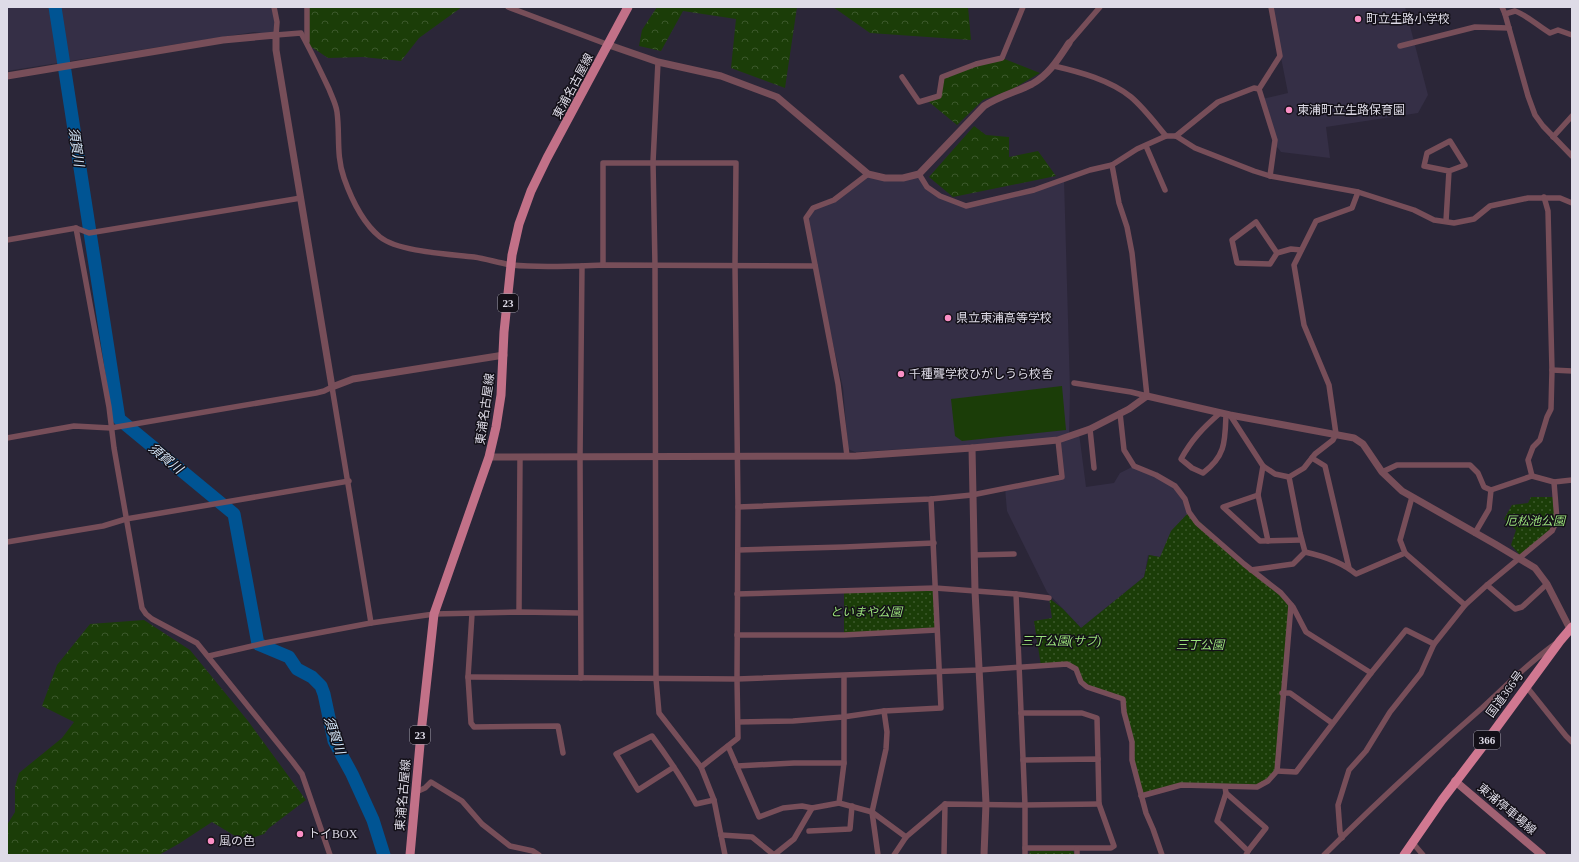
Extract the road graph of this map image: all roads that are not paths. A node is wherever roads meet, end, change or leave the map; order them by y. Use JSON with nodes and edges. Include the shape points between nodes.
{"nodes":[{"id":1,"x":274,"y":7,"type":"edge"},
{"id":2,"x":307,"y":7,"type":"edge"},
{"id":3,"x":508,"y":7,"type":"edge"},
{"id":4,"x":628,"y":7,"type":"edge"},
{"id":5,"x":1023,"y":7,"type":"edge"},
{"id":6,"x":1098,"y":7,"type":"edge"},
{"id":7,"x":1270,"y":7,"type":"edge"},
{"id":8,"x":1502,"y":7,"type":"edge"},
{"id":9,"x":1505,"y":14,"type":"junction"},
{"id":10,"x":1509,"y":28,"type":"junction"},
{"id":11,"x":276,"y":35,"type":"junction"},
{"id":12,"x":1572,"y":35,"type":"edge"},
{"id":13,"x":1070,"y":43,"type":"joint"},
{"id":14,"x":307,"y":44,"type":"junction"},
{"id":15,"x":609,"y":45,"type":"junction"},
{"id":16,"x":1400,"y":46,"type":"dead end"},
{"id":17,"x":658,"y":62,"type":"junction"},
{"id":18,"x":1054,"y":66,"type":"junction"},
{"id":19,"x":7,"y":76,"type":"edge"},
{"id":20,"x":902,"y":77,"type":"dead end"},
{"id":21,"x":1259,"y":89,"type":"junction"},
{"id":22,"x":1572,"y":116,"type":"edge"},
{"id":23,"x":1166,"y":136,"type":"junction"},
{"id":24,"x":1176,"y":136,"type":"junction"},
{"id":25,"x":1553,"y":137,"type":"junction"},
{"id":26,"x":1146,"y":146,"type":"junction"},
{"id":27,"x":1572,"y":156,"type":"edge"},
{"id":28,"x":653,"y":162,"type":"junction"},
{"id":29,"x":1112,"y":165,"type":"junction"},
{"id":30,"x":1449,"y":171,"type":"junction"},
{"id":31,"x":868,"y":174,"type":"junction"},
{"id":32,"x":919,"y":174,"type":"junction"},
{"id":33,"x":1270,"y":176,"type":"junction"},
{"id":34,"x":1165,"y":190,"type":"dead end"},
{"id":35,"x":1358,"y":192,"type":"junction"},
{"id":36,"x":1544,"y":197,"type":"junction"},
{"id":37,"x":301,"y":198,"type":"junction"},
{"id":38,"x":1572,"y":203,"type":"edge"},
{"id":39,"x":1446,"y":222,"type":"junction"},
{"id":40,"x":76,"y":228,"type":"junction"},
{"id":41,"x":7,"y":240,"type":"edge"},
{"id":42,"x":1301,"y":250,"type":"junction"},
{"id":43,"x":1277,"y":253,"type":"junction"},
{"id":44,"x":512,"y":265,"type":"junction"},
{"id":45,"x":603,"y":265,"type":"junction"},
{"id":46,"x":655,"y":265,"type":"junction"},
{"id":47,"x":582,"y":266,"type":"junction"},
{"id":48,"x":736,"y":266,"type":"junction"},
{"id":49,"x":815,"y":266,"type":"junction"},
{"id":50,"x":504,"y":354,"type":"junction"},
{"id":51,"x":1552,"y":370,"type":"junction"},
{"id":52,"x":1572,"y":371,"type":"edge"},
{"id":53,"x":1074,"y":383,"type":"dead end"},
{"id":54,"x":332,"y":387,"type":"junction"},
{"id":55,"x":1147,"y":396,"type":"junction"},
{"id":56,"x":1120,"y":413,"type":"junction"},
{"id":57,"x":1225,"y":414,"type":"junction"},
{"id":58,"x":111,"y":428,"type":"junction"},
{"id":59,"x":1090,"y":429,"type":"junction"},
{"id":60,"x":1336,"y":434,"type":"junction"},
{"id":61,"x":7,"y":438,"type":"edge"},
{"id":62,"x":1058,"y":440,"type":"junction"},
{"id":63,"x":972,"y":448,"type":"junction"},
{"id":64,"x":656,"y":456,"type":"junction"},
{"id":65,"x":737,"y":456,"type":"junction"},
{"id":66,"x":846,"y":456,"type":"junction"},
{"id":67,"x":489,"y":457,"type":"junction"},
{"id":68,"x":580,"y":457,"type":"junction"},
{"id":69,"x":520,"y":458,"type":"junction"},
{"id":70,"x":1312,"y":458,"type":"junction"},
{"id":71,"x":1263,"y":466,"type":"junction"},
{"id":72,"x":1094,"y":468,"type":"dead end"},
{"id":73,"x":1382,"y":472,"type":"junction"},
{"id":74,"x":1532,"y":476,"type":"junction"},
{"id":75,"x":1289,"y":477,"type":"junction"},
{"id":76,"x":1572,"y":480,"type":"edge"},
{"id":77,"x":349,"y":481,"type":"junction"},
{"id":78,"x":1554,"y":482,"type":"junction"},
{"id":79,"x":1491,"y":490,"type":"junction"},
{"id":80,"x":972,"y":495,"type":"junction"},
{"id":81,"x":1258,"y":495,"type":"junction"},
{"id":82,"x":1412,"y":497,"type":"junction"},
{"id":83,"x":932,"y":499,"type":"junction"},
{"id":84,"x":738,"y":506,"type":"junction"},
{"id":85,"x":126,"y":519,"type":"junction"},
{"id":86,"x":1475,"y":533,"type":"junction"},
{"id":87,"x":1301,"y":540,"type":"junction"},
{"id":88,"x":1268,"y":541,"type":"junction"},
{"id":89,"x":7,"y":542,"type":"edge"},
{"id":90,"x":934,"y":542,"type":"junction"},
{"id":91,"x":738,"y":550,"type":"junction"},
{"id":92,"x":1305,"y":552,"type":"junction"},
{"id":93,"x":1405,"y":553,"type":"junction"},
{"id":94,"x":1014,"y":554,"type":"dead end"},
{"id":95,"x":974,"y":555,"type":"junction"},
{"id":96,"x":1520,"y":559,"type":"junction"},
{"id":97,"x":1349,"y":568,"type":"junction"},
{"id":98,"x":1251,"y":570,"type":"junction"},
{"id":99,"x":1547,"y":584,"type":"junction"},
{"id":100,"x":1486,"y":585,"type":"junction"},
{"id":101,"x":935,"y":588,"type":"junction"},
{"id":102,"x":975,"y":591,"type":"junction"},
{"id":103,"x":737,"y":594,"type":"junction"},
{"id":104,"x":1016,"y":594,"type":"junction"},
{"id":105,"x":1049,"y":598,"type":"dead end"},
{"id":106,"x":1291,"y":605,"type":"junction"},
{"id":107,"x":1465,"y":605,"type":"junction"},
{"id":108,"x":519,"y":612,"type":"junction"},
{"id":109,"x":580,"y":613,"type":"junction"},
{"id":110,"x":434,"y":614,"type":"junction"},
{"id":111,"x":472,"y":614,"type":"junction"},
{"id":112,"x":372,"y":623,"type":"junction"},
{"id":113,"x":1571,"y":628,"type":"edge"},
{"id":114,"x":937,"y":630,"type":"junction"},
{"id":115,"x":737,"y":636,"type":"junction"},
{"id":116,"x":1560,"y":641,"type":"junction"},
{"id":117,"x":1434,"y":644,"type":"junction"},
{"id":118,"x":210,"y":656,"type":"junction"},
{"id":119,"x":1019,"y":668,"type":"junction"},
{"id":120,"x":979,"y":670,"type":"junction"},
{"id":121,"x":939,"y":672,"type":"junction"},
{"id":122,"x":1371,"y":673,"type":"junction"},
{"id":123,"x":844,"y":676,"type":"junction"},
{"id":124,"x":468,"y":677,"type":"junction"},
{"id":125,"x":581,"y":678,"type":"junction"},
{"id":126,"x":656,"y":679,"type":"junction"},
{"id":127,"x":737,"y":679,"type":"junction"},
{"id":128,"x":1526,"y":686,"type":"junction"},
{"id":129,"x":1282,"y":693,"type":"junction"},
{"id":130,"x":884,"y":711,"type":"junction"},
{"id":131,"x":1022,"y":713,"type":"junction"},
{"id":132,"x":843,"y":718,"type":"junction"},
{"id":133,"x":738,"y":722,"type":"junction"},
{"id":134,"x":1332,"y":723,"type":"junction"},
{"id":135,"x":1572,"y":742,"type":"edge"},
{"id":136,"x":728,"y":746,"type":"junction"},
{"id":137,"x":563,"y":753,"type":"dead end"},
{"id":138,"x":1023,"y":760,"type":"junction"},
{"id":139,"x":1098,"y":760,"type":"junction"},
{"id":140,"x":844,"y":763,"type":"junction"},
{"id":141,"x":737,"y":766,"type":"junction"},
{"id":142,"x":674,"y":767,"type":"junction"},
{"id":143,"x":701,"y":767,"type":"junction"},
{"id":144,"x":1277,"y":771,"type":"junction"},
{"id":145,"x":1455,"y":781,"type":"junction"},
{"id":146,"x":1225,"y":787,"type":"junction"},
{"id":147,"x":416,"y":792,"type":"junction"},
{"id":148,"x":1226,"y":793,"type":"junction"},
{"id":149,"x":1141,"y":796,"type":"junction"},
{"id":150,"x":714,"y":800,"type":"junction"},
{"id":151,"x":840,"y":803,"type":"junction"},
{"id":152,"x":986,"y":803,"type":"junction"},
{"id":153,"x":945,"y":804,"type":"junction"},
{"id":154,"x":1099,"y":804,"type":"junction"},
{"id":155,"x":1025,"y":805,"type":"junction"},
{"id":156,"x":852,"y":806,"type":"junction"},
{"id":157,"x":812,"y":808,"type":"junction"},
{"id":158,"x":872,"y":812,"type":"junction"},
{"id":159,"x":809,"y":831,"type":"dead end"},
{"id":160,"x":721,"y":835,"type":"junction"},
{"id":161,"x":906,"y":837,"type":"junction"},
{"id":162,"x":1342,"y":838,"type":"junction"},
{"id":163,"x":1412,"y":842,"type":"junction"},
{"id":164,"x":1025,"y":848,"type":"junction"},
{"id":165,"x":1077,"y":852,"type":"edge"},
{"id":166,"x":1248,"y":853,"type":"edge"},
{"id":167,"x":330,"y":855,"type":"edge"},
{"id":168,"x":410,"y":855,"type":"edge"},
{"id":169,"x":539,"y":855,"type":"edge"},
{"id":170,"x":725,"y":855,"type":"edge"},
{"id":171,"x":774,"y":855,"type":"edge"},
{"id":172,"x":878,"y":855,"type":"edge"},
{"id":173,"x":894,"y":855,"type":"edge"},
{"id":174,"x":944,"y":855,"type":"edge"},
{"id":175,"x":984,"y":855,"type":"edge"},
{"id":176,"x":1025,"y":855,"type":"edge"},
{"id":177,"x":1162,"y":855,"type":"edge"},
{"id":178,"x":1324,"y":855,"type":"edge"},
{"id":179,"x":1404,"y":855,"type":"edge"},
{"id":180,"x":1423,"y":855,"type":"edge"},
{"id":181,"x":1542,"y":855,"type":"edge"}],
"edges":[{"from":1,"to":11,"type":"street"},
{"from":2,"to":14,"type":"street"},
{"from":3,"to":15,"type":"street"},
{"from":4,"to":15,"type":"main road","name":"東浦名古屋線","number":"23"},
{"from":5,"to":20,"type":"street","via":[[1002,58],[976,64],[942,77],[940,96],[918,102]]},
{"from":6,"to":13,"type":"street"},
{"from":7,"to":21,"type":"street","via":[[1280,56]]},
{"from":8,"to":9,"type":"street"},
{"from":9,"to":10,"type":"street"},
{"from":9,"to":12,"type":"street","via":[[1515,11],[1550,33],[1558,30]]},
{"from":10,"to":16,"type":"street","via":[[1475,27]]},
{"from":10,"to":25,"type":"street","via":[[1530,102],[1535,114]]},
{"from":11,"to":14,"type":"street","via":[[301,33]]},
{"from":11,"to":19,"type":"street","via":[[223,40]]},
{"from":11,"to":37,"type":"street","via":[[276,50]]},
{"from":13,"to":18,"type":"street"},
{"from":14,"to":44,"type":"street","via":[[336,104],[339,158],[343,177],[356,204],[380,237],[397,246]]},
{"from":15,"to":17,"type":"street"},
{"from":15,"to":44,"type":"main road","name":"東浦名古屋線","number":"23","via":[[531,191],[519,224]]},
{"from":17,"to":28,"type":"street"},
{"from":17,"to":31,"type":"street","via":[[722,76],[777,97]]},
{"from":18,"to":23,"type":"street","via":[[1079,72],[1118,89],[1131,98]]},
{"from":18,"to":32,"type":"street","via":[[1033,83],[984,106]]},
{"from":21,"to":24,"type":"street","via":[[1254,88],[1218,102]]},
{"from":21,"to":33,"type":"street","via":[[1275,140]]},
{"from":22,"to":25,"type":"street"},
{"from":23,"to":24,"type":"street"},
{"from":23,"to":26,"type":"street"},
{"from":24,"to":33,"type":"street","via":[[1195,148]]},
{"from":25,"to":27,"type":"street"},
{"from":26,"to":29,"type":"street"},
{"from":26,"to":34,"type":"street"},
{"from":28,"to":45,"type":"street","via":[[603,164]]},
{"from":28,"to":46,"type":"street"},
{"from":28,"to":48,"type":"street","via":[[736,163]]},
{"from":29,"to":32,"type":"street","via":[[1034,190],[966,206],[940,196],[927,187]]},
{"from":29,"to":55,"type":"street","via":[[1132,253]]},
{"from":30,"to":30,"type":"street","via":[[1465,166],[1450,141],[1427,153],[1424,166]]},
{"from":30,"to":39,"type":"street"},
{"from":31,"to":32,"type":"street","via":[[885,178],[903,178]]},
{"from":31,"to":49,"type":"street","via":[[834,200],[812,208],[806,218]]},
{"from":33,"to":35,"type":"street"},
{"from":35,"to":39,"type":"street"},
{"from":35,"to":42,"type":"street","via":[[1352,208],[1316,221]]},
{"from":36,"to":38,"type":"street","via":[[1560,198]]},
{"from":36,"to":39,"type":"street","via":[[1490,206],[1474,219]]},
{"from":36,"to":51,"type":"street","via":[[1548,211]]},
{"from":37,"to":40,"type":"street","via":[[89,233]]},
{"from":37,"to":54,"type":"street"},
{"from":40,"to":41,"type":"street"},
{"from":40,"to":58,"type":"street"},
{"from":42,"to":43,"type":"street","via":[[1291,249]]},
{"from":42,"to":60,"type":"street","via":[[1294,265],[1304,325],[1329,385]]},
{"from":43,"to":43,"type":"street","via":[[1256,222],[1232,240],[1237,262],[1270,264]]},
{"from":44,"to":47,"type":"street"},
{"from":44,"to":50,"type":"main road","name":"東浦名古屋線","number":"23"},
{"from":45,"to":46,"type":"street"},
{"from":45,"to":47,"type":"street"},
{"from":46,"to":48,"type":"street"},
{"from":46,"to":64,"type":"street"},
{"from":47,"to":68,"type":"street"},
{"from":48,"to":49,"type":"street"},
{"from":48,"to":65,"type":"street"},
{"from":49,"to":66,"type":"street","via":[[838,384]]},
{"from":50,"to":54,"type":"street","via":[[352,380]]},
{"from":50,"to":67,"type":"main road","name":"東浦名古屋線","number":"23","via":[[501,396]]},
{"from":51,"to":52,"type":"street"},
{"from":51,"to":74,"type":"street","via":[[1551,409],[1540,440],[1528,460]]},
{"from":53,"to":55,"type":"street"},
{"from":54,"to":58,"type":"street","via":[[316,393]]},
{"from":54,"to":77,"type":"street"},
{"from":55,"to":56,"type":"street"},
{"from":55,"to":57,"type":"street"},
{"from":56,"to":59,"type":"street"},
{"from":56,"to":98,"type":"street","via":[[1124,450],[1134,466],[1175,486],[1197,523]]},
{"from":57,"to":57,"type":"street","via":[[1199,432],[1189,444],[1181,459],[1192,468],[1203,473],[1213,465],[1221,452],[1225,440]]},
{"from":57,"to":60,"type":"street"},
{"from":57,"to":71,"type":"street"},
{"from":58,"to":61,"type":"street","via":[[74,426]]},
{"from":58,"to":85,"type":"street"},
{"from":59,"to":62,"type":"street"},
{"from":59,"to":72,"type":"street"},
{"from":60,"to":70,"type":"street","via":[[1333,440]]},
{"from":60,"to":73,"type":"street","via":[[1354,438],[1363,444]]},
{"from":62,"to":63,"type":"street"},
{"from":62,"to":80,"type":"street","via":[[1062,477]]},
{"from":63,"to":66,"type":"street"},
{"from":63,"to":80,"type":"street"},
{"from":64,"to":65,"type":"street"},
{"from":64,"to":68,"type":"street"},
{"from":64,"to":126,"type":"street"},
{"from":65,"to":66,"type":"street"},
{"from":65,"to":84,"type":"street"},
{"from":67,"to":69,"type":"street"},
{"from":67,"to":110,"type":"main road","name":"東浦名古屋線","number":"23"},
{"from":68,"to":69,"type":"street"},
{"from":68,"to":109,"type":"street"},
{"from":69,"to":108,"type":"street"},
{"from":70,"to":75,"type":"street","via":[[1304,468]]},
{"from":70,"to":97,"type":"street","via":[[1325,466]]},
{"from":71,"to":75,"type":"street","via":[[1275,474]]},
{"from":71,"to":81,"type":"street"},
{"from":73,"to":79,"type":"street","via":[[1397,465],[1470,465],[1478,473],[1484,488]]},
{"from":73,"to":82,"type":"street"},
{"from":74,"to":78,"type":"street"},
{"from":74,"to":79,"type":"street"},
{"from":75,"to":87,"type":"street"},
{"from":76,"to":78,"type":"street"},
{"from":77,"to":85,"type":"street"},
{"from":77,"to":112,"type":"street"},
{"from":78,"to":96,"type":"street","via":[[1557,520],[1552,531]]},
{"from":79,"to":86,"type":"street","via":[[1488,509]]},
{"from":80,"to":83,"type":"street"},
{"from":80,"to":95,"type":"street"},
{"from":81,"to":88,"type":"street"},
{"from":81,"to":88,"type":"street","via":[[1222,507],[1260,541]]},
{"from":82,"to":86,"type":"street"},
{"from":82,"to":93,"type":"street","via":[[1400,540]]},
{"from":83,"to":84,"type":"street"},
{"from":83,"to":90,"type":"street"},
{"from":84,"to":91,"type":"street"},
{"from":85,"to":89,"type":"street","via":[[103,526]]},
{"from":85,"to":118,"type":"street","via":[[142,608],[152,619],[197,643]]},
{"from":86,"to":96,"type":"street"},
{"from":87,"to":88,"type":"street"},
{"from":87,"to":92,"type":"street"},
{"from":90,"to":91,"type":"street"},
{"from":90,"to":101,"type":"street"},
{"from":91,"to":103,"type":"street"},
{"from":92,"to":97,"type":"street","via":[[1320,555]]},
{"from":92,"to":98,"type":"street","via":[[1293,564]]},
{"from":93,"to":97,"type":"street","via":[[1356,574]]},
{"from":93,"to":107,"type":"street"},
{"from":94,"to":95,"type":"street"},
{"from":95,"to":102,"type":"street"},
{"from":96,"to":99,"type":"street","via":[[1535,568]]},
{"from":96,"to":100,"type":"street"},
{"from":98,"to":106,"type":"street","via":[[1281,593]]},
{"from":99,"to":100,"type":"street","via":[[1522,607],[1515,609]]},
{"from":99,"to":113,"type":"street"},
{"from":100,"to":107,"type":"street"},
{"from":101,"to":102,"type":"street"},
{"from":101,"to":103,"type":"street"},
{"from":101,"to":114,"type":"street"},
{"from":102,"to":104,"type":"street"},
{"from":102,"to":120,"type":"street"},
{"from":103,"to":115,"type":"street"},
{"from":104,"to":105,"type":"street"},
{"from":104,"to":119,"type":"street"},
{"from":106,"to":122,"type":"street","via":[[1306,632]]},
{"from":106,"to":129,"type":"street"},
{"from":107,"to":117,"type":"street"},
{"from":108,"to":109,"type":"street"},
{"from":108,"to":111,"type":"street"},
{"from":109,"to":125,"type":"street"},
{"from":110,"to":111,"type":"street"},
{"from":110,"to":112,"type":"street"},
{"from":110,"to":147,"type":"main road","name":"東浦名古屋線","number":"23"},
{"from":111,"to":124,"type":"street"},
{"from":112,"to":118,"type":"street"},
{"from":113,"to":116,"type":"highway","name":"国道366号","number":"366"},
{"from":114,"to":115,"type":"street","via":[[844,635]]},
{"from":114,"to":121,"type":"street"},
{"from":115,"to":127,"type":"street"},
{"from":116,"to":128,"type":"highway","name":"国道366号","number":"366"},
{"from":116,"to":162,"type":"street","via":[[1534,659],[1407,774]]},
{"from":117,"to":122,"type":"street","via":[[1406,630]]},
{"from":117,"to":162,"type":"street","via":[[1421,673],[1390,712],[1366,751],[1349,770],[1338,805]]},
{"from":118,"to":167,"type":"street","via":[[302,774]]},
{"from":119,"to":120,"type":"street"},
{"from":119,"to":131,"type":"street"},
{"from":119,"to":149,"type":"street","via":[[1066,664],[1076,669],[1081,682],[1087,687],[1123,699],[1132,742],[1132,760]]},
{"from":120,"to":121,"type":"street"},
{"from":120,"to":152,"type":"street"},
{"from":121,"to":123,"type":"street"},
{"from":121,"to":130,"type":"street","via":[[941,708]]},
{"from":122,"to":134,"type":"street"},
{"from":123,"to":127,"type":"street"},
{"from":123,"to":132,"type":"street"},
{"from":124,"to":125,"type":"street"},
{"from":124,"to":137,"type":"street","via":[[471,723],[474,727],[558,726]]},
{"from":125,"to":126,"type":"street"},
{"from":126,"to":127,"type":"street"},
{"from":126,"to":143,"type":"street","via":[[659,713]]},
{"from":127,"to":133,"type":"street"},
{"from":128,"to":135,"type":"street"},
{"from":128,"to":145,"type":"highway","name":"国道366号","number":"366"},
{"from":129,"to":134,"type":"street","via":[[1290,693]]},
{"from":129,"to":144,"type":"street"},
{"from":130,"to":132,"type":"street"},
{"from":130,"to":158,"type":"street","via":[[886,748]]},
{"from":131,"to":138,"type":"street"},
{"from":131,"to":139,"type":"street","via":[[1082,713],[1097,718]]},
{"from":132,"to":133,"type":"street"},
{"from":132,"to":140,"type":"street"},
{"from":133,"to":136,"type":"street","via":[[738,738]]},
{"from":134,"to":144,"type":"street","via":[[1296,772]]},
{"from":136,"to":141,"type":"street"},
{"from":136,"to":143,"type":"street"},
{"from":138,"to":139,"type":"street"},
{"from":138,"to":155,"type":"street"},
{"from":139,"to":154,"type":"street"},
{"from":140,"to":141,"type":"street"},
{"from":140,"to":151,"type":"street"},
{"from":141,"to":157,"type":"street","via":[[759,817],[783,808]]},
{"from":142,"to":142,"type":"street","via":[[652,736],[616,754],[638,790]]},
{"from":142,"to":150,"type":"street","via":[[696,804]]},
{"from":143,"to":150,"type":"street"},
{"from":144,"to":146,"type":"street","via":[[1268,781],[1257,787]]},
{"from":145,"to":163,"type":"highway","name":"国道366号","number":"366"},
{"from":145,"to":181,"type":"main road","name":"東浦停車場線"},
{"from":146,"to":148,"type":"street"},
{"from":146,"to":149,"type":"street","via":[[1181,785]]},
{"from":147,"to":168,"type":"main road","name":"東浦名古屋線","number":"23"},
{"from":147,"to":169,"type":"street","via":[[431,782],[462,801],[482,824],[510,846],[533,851]]},
{"from":148,"to":166,"type":"street","via":[[1217,821]]},
{"from":148,"to":166,"type":"street","via":[[1266,828]]},
{"from":149,"to":177,"type":"street"},
{"from":150,"to":160,"type":"street"},
{"from":151,"to":156,"type":"street"},
{"from":151,"to":157,"type":"street"},
{"from":152,"to":153,"type":"street"},
{"from":152,"to":155,"type":"street"},
{"from":152,"to":175,"type":"street"},
{"from":153,"to":161,"type":"street"},
{"from":153,"to":174,"type":"street"},
{"from":154,"to":155,"type":"street"},
{"from":154,"to":165,"type":"street","via":[[1114,846]]},
{"from":155,"to":164,"type":"street"},
{"from":156,"to":158,"type":"street"},
{"from":156,"to":159,"type":"street","via":[[850,828]]},
{"from":157,"to":171,"type":"street","via":[[794,839]]},
{"from":158,"to":161,"type":"street"},
{"from":158,"to":172,"type":"street"},
{"from":160,"to":170,"type":"street"},
{"from":160,"to":171,"type":"street","via":[[752,837]]},
{"from":161,"to":173,"type":"street"},
{"from":162,"to":178,"type":"street"},
{"from":163,"to":179,"type":"highway","name":"国道366号","number":"366"},
{"from":163,"to":180,"type":"street"},
{"from":164,"to":165,"type":"street"},
{"from":164,"to":176,"type":"street"}]}
